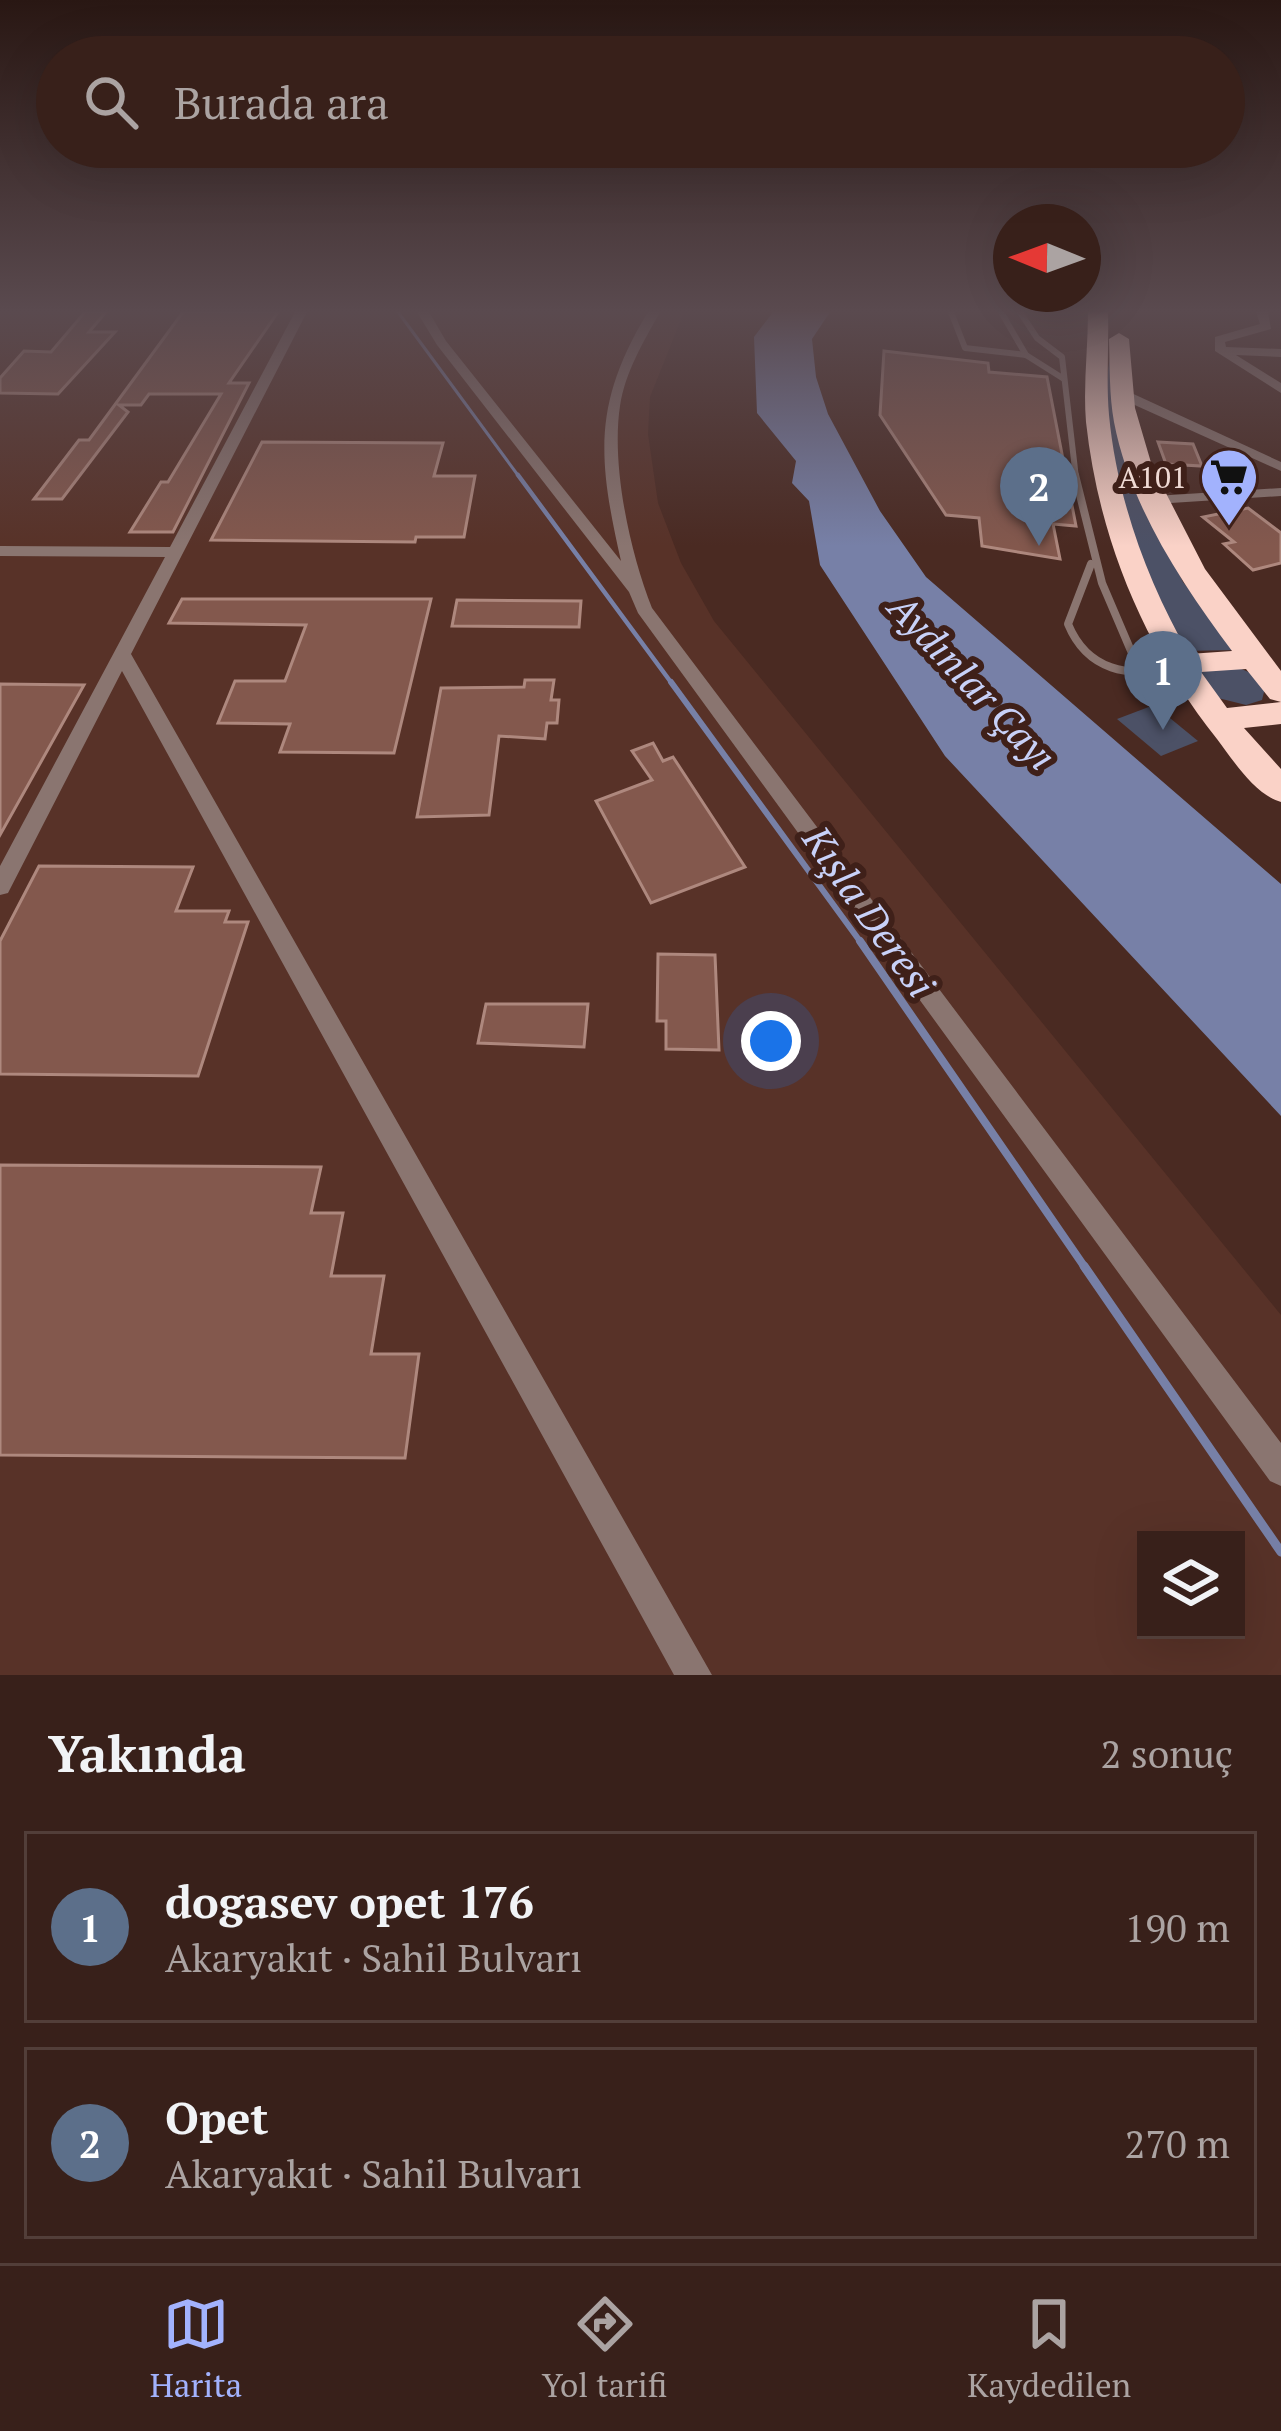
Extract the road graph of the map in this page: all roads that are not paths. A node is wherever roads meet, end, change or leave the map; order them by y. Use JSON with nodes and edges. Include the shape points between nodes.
{"nodes":[{"id":1,"x":260,"y":390,"type":"edge"},
{"id":2,"x":479,"y":390,"type":"edge"},
{"id":3,"x":617,"y":390,"type":"edge"},
{"id":4,"x":1066,"y":390,"type":"edge"},
{"id":5,"x":1097,"y":390,"type":"edge"},
{"id":6,"x":1122,"y":390,"type":"edge"},
{"id":7,"x":1122,"y":394,"type":"junction"},
{"id":8,"x":1281,"y":467,"type":"edge"},
{"id":9,"x":1281,"y":492,"type":"edge"},
{"id":10,"x":1155,"y":500,"type":"junction"},
{"id":11,"x":0,"y":551,"type":"edge"},
{"id":12,"x":175,"y":552,"type":"junction"},
{"id":13,"x":1092,"y":561,"type":"junction"},
{"id":14,"x":634,"y":589,"type":"junction"},
{"id":15,"x":122,"y":654,"type":"junction"},
{"id":16,"x":1177,"y":664,"type":"junction"},
{"id":17,"x":1275,"y":686,"type":"edge"},
{"id":18,"x":1218,"y":720,"type":"junction"},
{"id":19,"x":1281,"y":790,"type":"edge"},
{"id":20,"x":0,"y":887,"type":"edge"},
{"id":21,"x":1281,"y":1470,"type":"edge"},
{"id":22,"x":694,"y":1675,"type":"edge"}],
"edges":[{"from":1,"to":12,"type":"street"},
{"from":2,"to":14,"type":"street"},
{"from":3,"to":14,"type":"street","via":[[611,442]]},
{"from":4,"to":13,"type":"lane"},
{"from":5,"to":16,"type":"highway","via":[[1137,586]]},
{"from":6,"to":7,"type":"highway"},
{"from":7,"to":8,"type":"street"},
{"from":7,"to":10,"type":"highway"},
{"from":9,"to":10,"type":"street"},
{"from":10,"to":17,"type":"highway","via":[[1197,577]]},
{"from":11,"to":12,"type":"street"},
{"from":12,"to":15,"type":"street"},
{"from":13,"to":16,"type":"lane","via":[[1134,658]]},
{"from":13,"to":16,"type":"lane","via":[[1068,624],[1084,655],[1108,672]]},
{"from":14,"to":21,"type":"street"},
{"from":15,"to":20,"type":"street"},
{"from":15,"to":22,"type":"street"},
{"from":16,"to":17,"type":"highway"},
{"from":16,"to":18,"type":"highway"},
{"from":17,"to":18,"type":"highway"},
{"from":18,"to":19,"type":"highway"}]}
